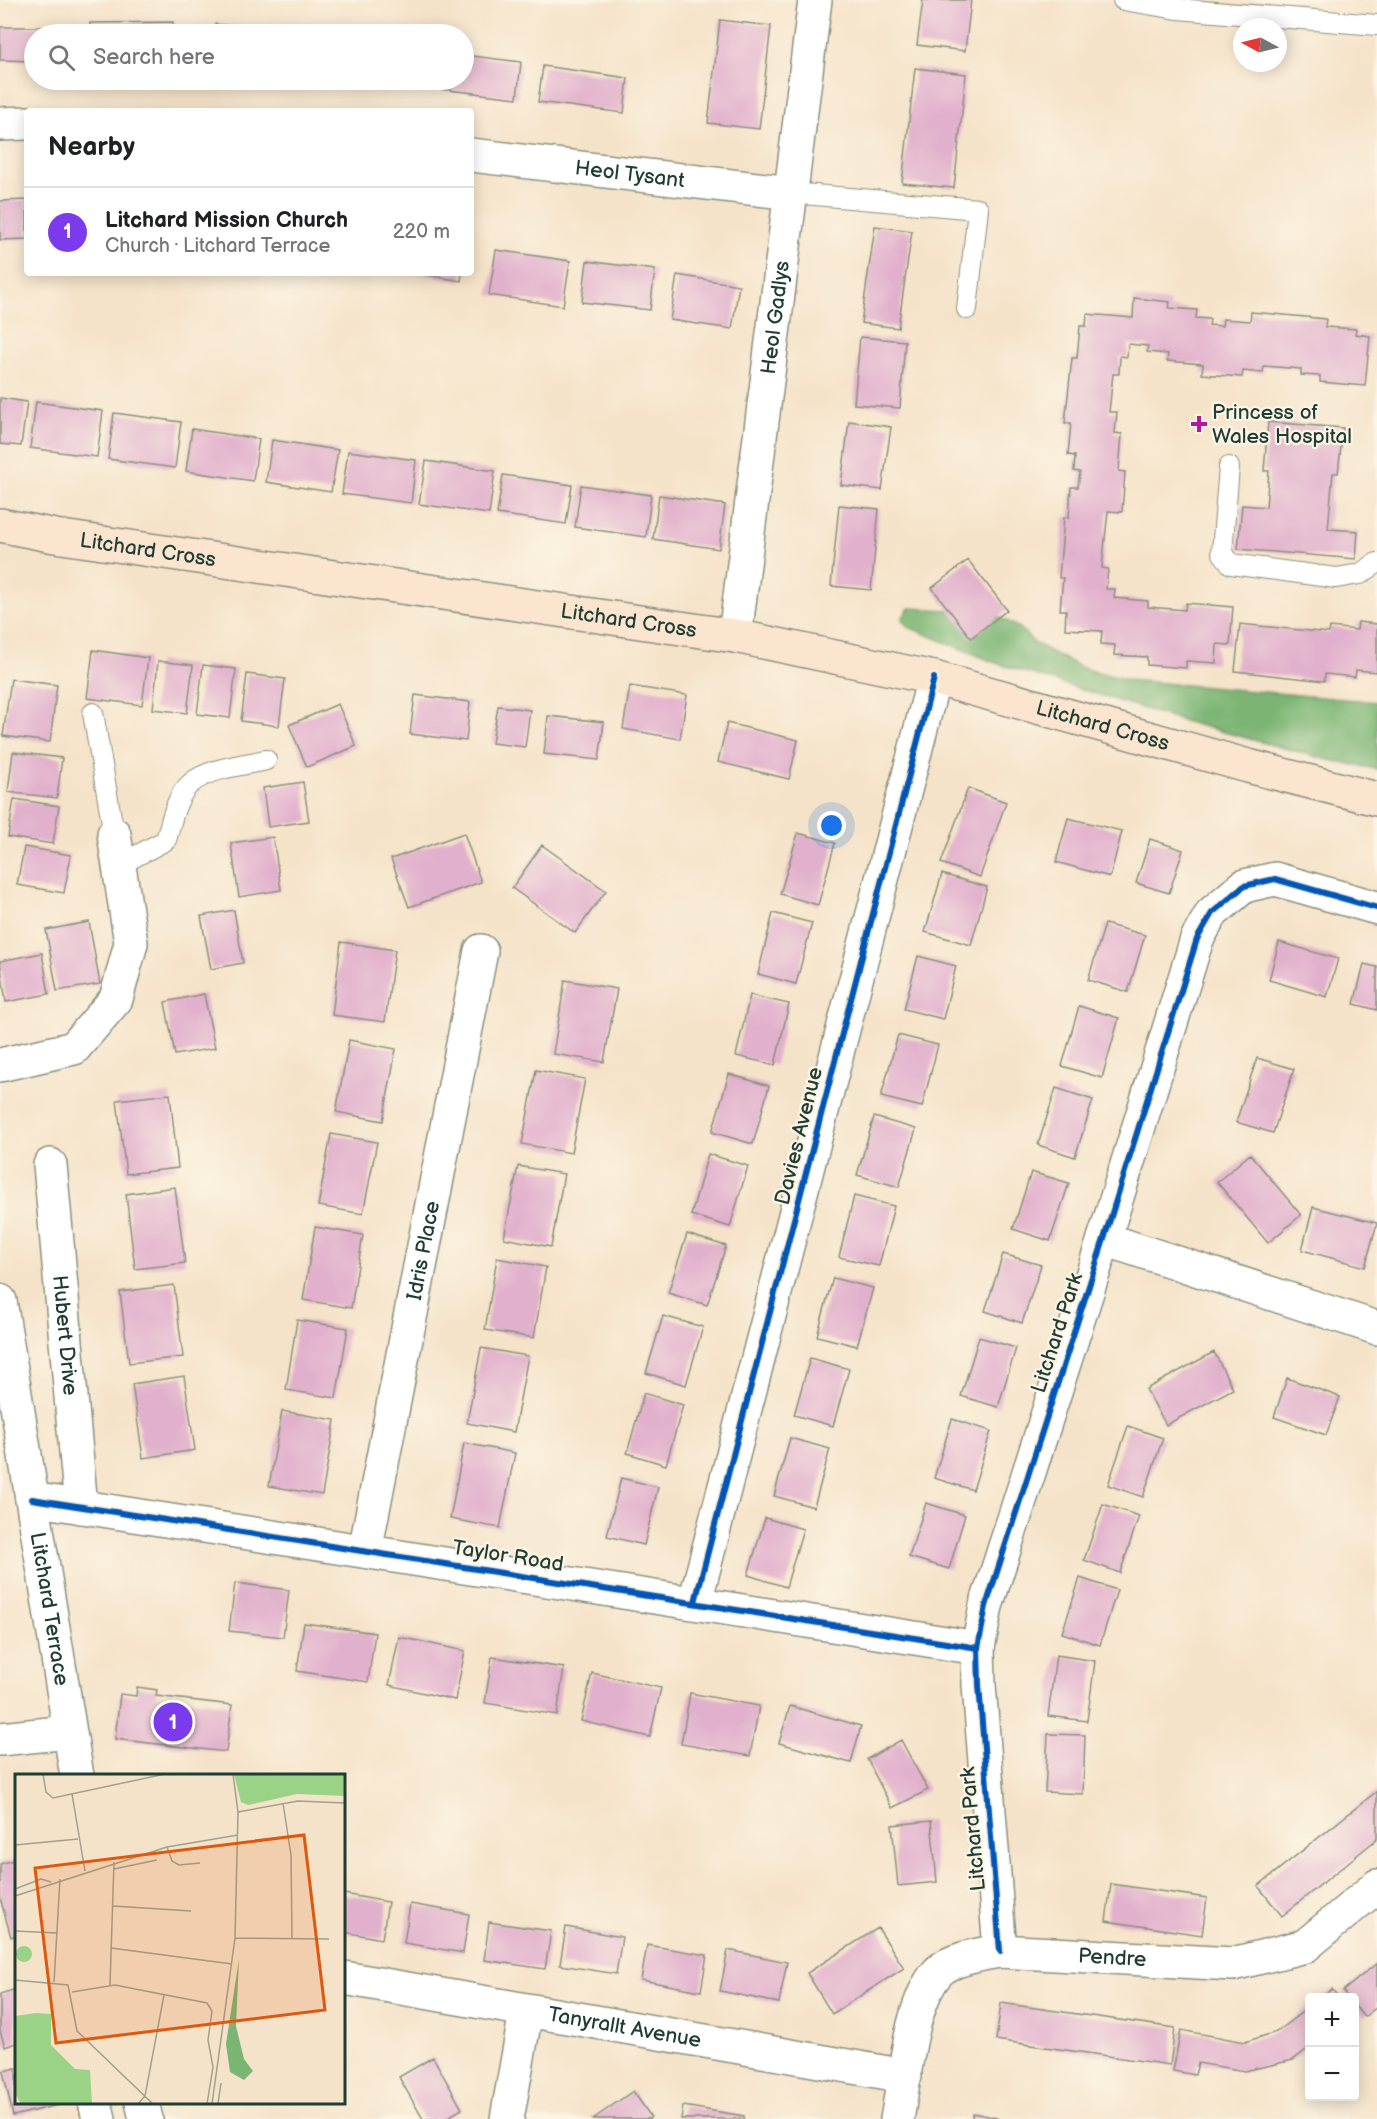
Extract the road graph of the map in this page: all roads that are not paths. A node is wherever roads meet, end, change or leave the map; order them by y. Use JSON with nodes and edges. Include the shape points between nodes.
{"nodes":[{"id":1,"x":816,"y":0,"type":"edge"},
{"id":2,"x":1124,"y":0,"type":"edge"},
{"id":3,"x":1377,"y":25,"type":"edge"},
{"id":4,"x":24,"y":123,"type":"edge"},
{"id":5,"x":0,"y":124,"type":"edge"},
{"id":6,"x":474,"y":156,"type":"edge"},
{"id":7,"x":791,"y":193,"type":"junction"},
{"id":8,"x":967,"y":309,"type":"dead end"},
{"id":9,"x":1229,"y":467,"type":"dead end"},
{"id":10,"x":0,"y":525,"type":"edge"},
{"id":11,"x":1377,"y":563,"type":"edge"},
{"id":12,"x":735,"y":636,"type":"junction"},
{"id":13,"x":934,"y":678,"type":"junction"},
{"id":14,"x":93,"y":713,"type":"dead end"},
{"id":15,"x":266,"y":760,"type":"dead end"},
{"id":16,"x":1377,"y":799,"type":"edge"},
{"id":17,"x":117,"y":850,"type":"junction"},
{"id":18,"x":1377,"y":908,"type":"edge"},
{"id":19,"x":481,"y":951,"type":"dead end"},
{"id":20,"x":0,"y":1065,"type":"edge"},
{"id":21,"x":50,"y":1165,"type":"dead end"},
{"id":22,"x":1104,"y":1239,"type":"junction"},
{"id":23,"x":0,"y":1301,"type":"edge"},
{"id":24,"x":1377,"y":1328,"type":"edge"},
{"id":25,"x":32,"y":1499,"type":"junction"},
{"id":26,"x":81,"y":1507,"type":"junction"},
{"id":27,"x":366,"y":1551,"type":"junction"},
{"id":28,"x":695,"y":1602,"type":"junction"},
{"id":29,"x":978,"y":1648,"type":"junction"},
{"id":30,"x":69,"y":1732,"type":"junction"},
{"id":31,"x":0,"y":1739,"type":"edge"},
{"id":32,"x":77,"y":1774,"type":"edge"},
{"id":33,"x":1377,"y":1886,"type":"edge"},
{"id":34,"x":1000,"y":1952,"type":"junction"},
{"id":35,"x":345,"y":1978,"type":"edge"},
{"id":36,"x":526,"y":2012,"type":"junction"},
{"id":37,"x":905,"y":2076,"type":"junction"},
{"id":38,"x":95,"y":2104,"type":"edge"},
{"id":39,"x":142,"y":2104,"type":"edge"},
{"id":40,"x":99,"y":2119,"type":"edge"},
{"id":41,"x":146,"y":2119,"type":"edge"},
{"id":42,"x":507,"y":2119,"type":"edge"},
{"id":43,"x":897,"y":2119,"type":"edge"}],
"edges":[{"from":1,"to":7,"type":"street","name":"Heol Gadlys"},
{"from":2,"to":3,"type":"lane","via":[[1177,9]]},
{"from":4,"to":5,"type":"street"},
{"from":6,"to":7,"type":"street","name":"Heol Tysant"},
{"from":7,"to":8,"type":"lane","via":[[978,208]]},
{"from":7,"to":12,"type":"street","name":"Heol Gadlys"},
{"from":9,"to":11,"type":"lane","via":[[1222,552],[1231,564],[1336,578],[1360,574]]},
{"from":10,"to":12,"type":"main road","name":"Litchard Cross"},
{"from":12,"to":13,"type":"main road","name":"Litchard Cross"},
{"from":13,"to":16,"type":"main road","name":"Litchard Cross"},
{"from":13,"to":28,"type":"street","name":"Davies Avenue"},
{"from":14,"to":17,"type":"lane"},
{"from":15,"to":17,"type":"lane","via":[[210,774],[189,784],[177,804],[166,840]]},
{"from":17,"to":20,"type":"street","via":[[131,943],[116,999],[74,1047]]},
{"from":18,"to":22,"type":"street","name":"Litchard Park","via":[[1275,879],[1244,886],[1212,913],[1197,939]]},
{"from":19,"to":27,"type":"street","name":"Idris Place"},
{"from":21,"to":26,"type":"street","name":"Hubert Drive"},
{"from":22,"to":24,"type":"street"},
{"from":22,"to":29,"type":"street","name":"Litchard Park","via":[[986,1606]]},
{"from":23,"to":25,"type":"street","name":"Litchard Terrace"},
{"from":25,"to":26,"type":"street","name":"Taylor Road"},
{"from":25,"to":30,"type":"street","name":"Litchard Terrace"},
{"from":26,"to":27,"type":"street","name":"Taylor Road"},
{"from":27,"to":28,"type":"street","name":"Taylor Road"},
{"from":28,"to":29,"type":"street","name":"Taylor Road"},
{"from":29,"to":34,"type":"street","name":"Litchard Park"},
{"from":30,"to":31,"type":"street"},
{"from":30,"to":32,"type":"street","name":"Litchard Terrace"},
{"from":33,"to":34,"type":"street","name":"Pendre","via":[[1305,1946],[1233,1964]]},
{"from":34,"to":37,"type":"street","name":"Pendre","via":[[971,1956],[939,1971],[916,2012]]},
{"from":35,"to":36,"type":"street","name":"Tanyrallt Avenue"},
{"from":36,"to":37,"type":"street","name":"Tanyrallt Avenue"},
{"from":36,"to":42,"type":"street"},
{"from":37,"to":43,"type":"street","name":"Pendre"},
{"from":38,"to":40,"type":"street"},
{"from":39,"to":41,"type":"street"}]}
